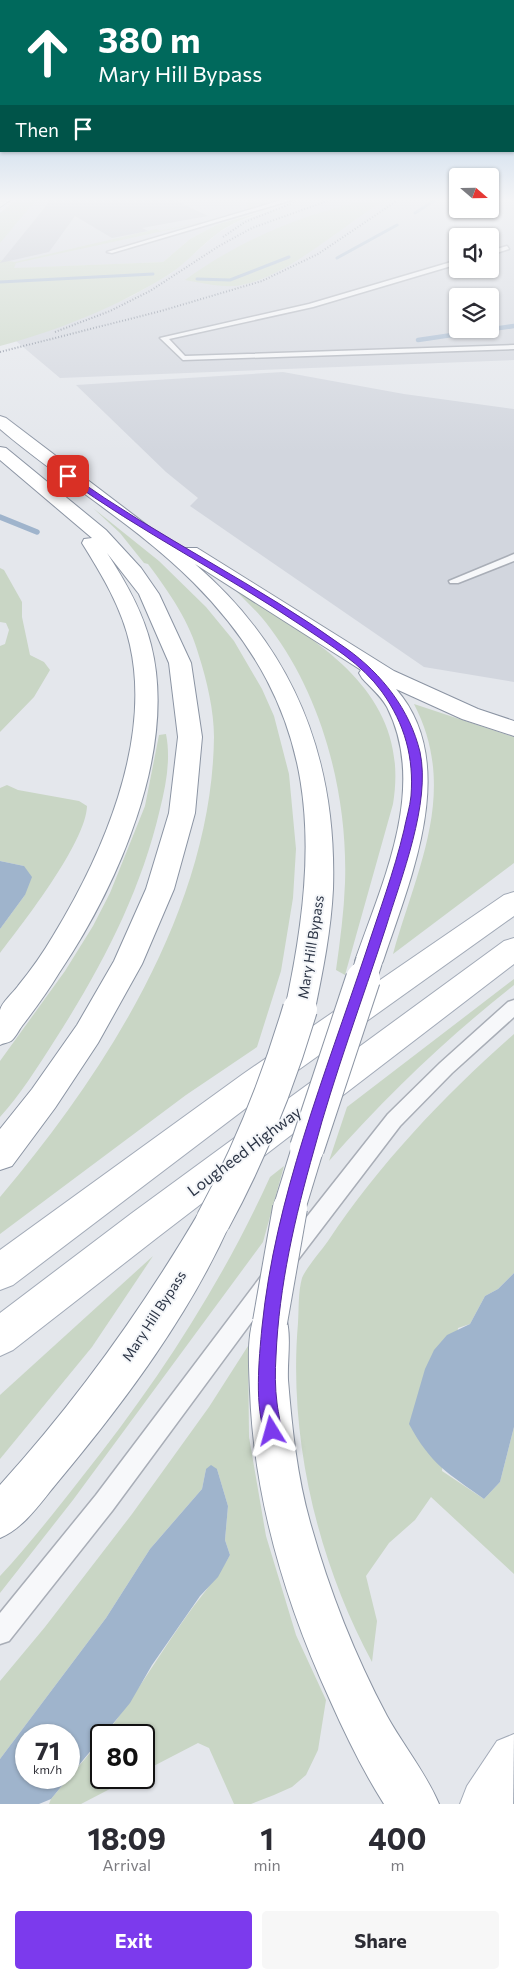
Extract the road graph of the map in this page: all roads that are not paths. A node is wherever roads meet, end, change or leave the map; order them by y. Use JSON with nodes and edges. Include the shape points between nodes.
{"nodes":[{"id":1,"x":384,"y":284,"type":"edge"},
{"id":2,"x":514,"y":347,"type":"edge"},
{"id":3,"x":0,"y":421,"type":"edge"},
{"id":4,"x":0,"y":452,"type":"edge"},
{"id":5,"x":98,"y":498,"type":"junction"},
{"id":6,"x":62,"y":501,"type":"junction"},
{"id":7,"x":514,"y":557,"type":"edge"},
{"id":8,"x":454,"y":581,"type":"dead end"},
{"id":9,"x":346,"y":652,"type":"junction"},
{"id":10,"x":514,"y":729,"type":"edge"},
{"id":11,"x":514,"y":902,"type":"edge"},
{"id":12,"x":514,"y":949,"type":"edge"},
{"id":13,"x":514,"y":1007,"type":"edge"},
{"id":14,"x":0,"y":1032,"type":"edge"},
{"id":15,"x":0,"y":1155,"type":"edge"},
{"id":16,"x":0,"y":1272,"type":"edge"},
{"id":17,"x":0,"y":1337,"type":"edge"},
{"id":18,"x":0,"y":1517,"type":"edge"},
{"id":19,"x":0,"y":1632,"type":"edge"},
{"id":20,"x":514,"y":1758,"type":"edge"},
{"id":21,"x":414,"y":1804,"type":"edge"},
{"id":22,"x":485,"y":1804,"type":"edge"}],
"edges":[{"from":1,"to":2,"type":"lane","via":[[311,306],[164,338],[183,358]]},
{"from":3,"to":5,"type":"main road","name":"Mary Hill Bypass"},
{"from":4,"to":6,"type":"main road"},
{"from":5,"to":9,"type":"main road","via":[[258,594]]},
{"from":5,"to":18,"type":"main road","name":"Mary Hill Bypass","bridge":true,"via":[[183,562],[218,595],[265,654],[290,702],[308,753],[319,815],[318,921],[300,1009],[272,1096],[213,1221],[124,1364],[73,1431]]},
{"from":6,"to":14,"type":"main road","via":[[121,590],[134,622],[144,662],[143,737],[125,814],[90,898],[61,947]]},
{"from":6,"to":15,"type":"main road","via":[[126,561],[162,616],[183,678],[189,731],[188,762],[181,818],[148,922],[81,1046]]},
{"from":7,"to":8,"type":"lane"},
{"from":9,"to":10,"type":"main road","via":[[423,694]]},
{"from":9,"to":21,"type":"main road","bridge":true,"via":[[375,677],[398,708],[412,739],[416,761],[416,798],[411,827],[370,961],[290,1208],[270,1322],[267,1358],[270,1411],[281,1490],[306,1585],[358,1709]]},
{"from":11,"to":16,"type":"main road","via":[[237,1094]]},
{"from":12,"to":17,"type":"main road","name":"Lougheed Highway"},
{"from":13,"to":19,"type":"lane","via":[[394,1120],[140,1457]]},
{"from":20,"to":22,"type":"main road"}]}
